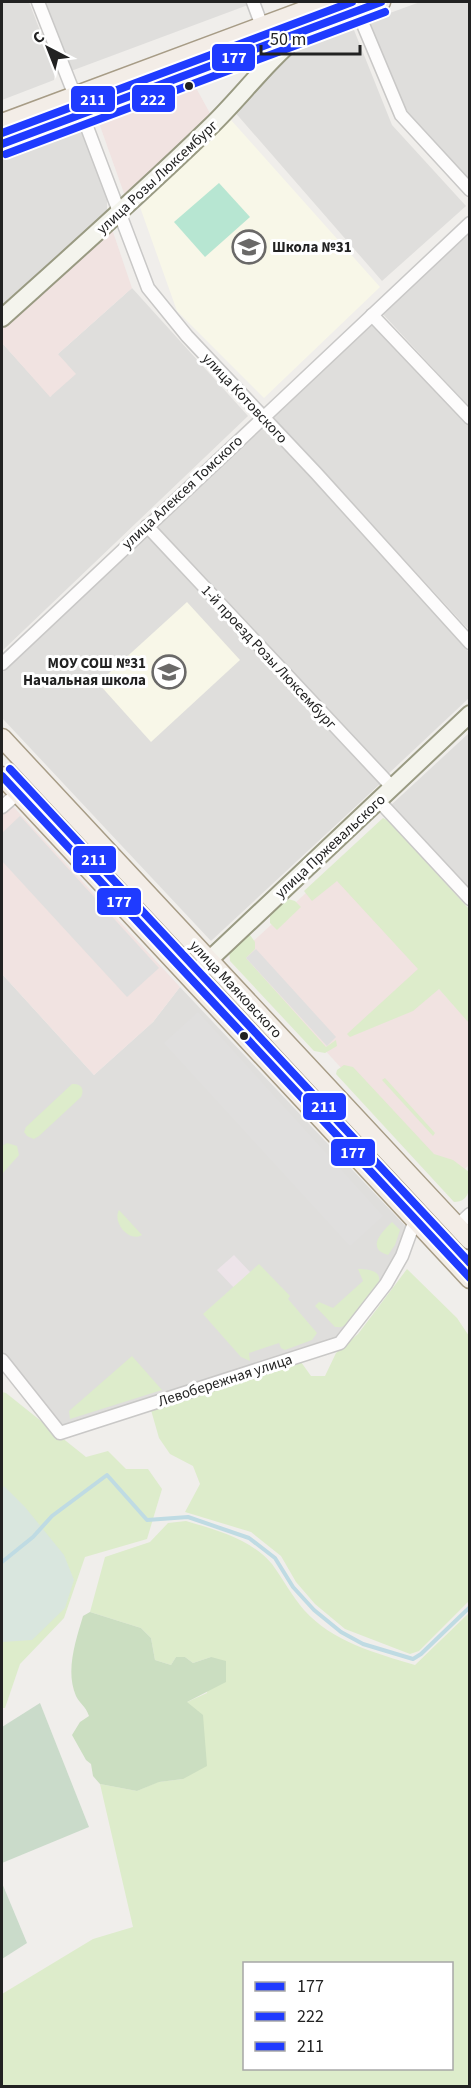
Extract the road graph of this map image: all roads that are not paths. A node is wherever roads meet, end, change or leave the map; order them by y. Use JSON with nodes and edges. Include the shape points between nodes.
{"nodes":[{"id":1,"x":39,"y":2,"type":"edge"},
{"id":2,"x":253,"y":2,"type":"edge"},
{"id":3,"x":327,"y":2,"type":"edge"},
{"id":4,"x":381,"y":2,"type":"edge"},
{"id":5,"x":357,"y":10,"type":"junction"},
{"id":6,"x":302,"y":11,"type":"junction"},
{"id":7,"x":262,"y":26,"type":"junction"},
{"id":8,"x":306,"y":30,"type":"junction"},
{"id":9,"x":75,"y":96,"type":"junction"},
{"id":10,"x":82,"y":114,"type":"junction"},
{"id":11,"x":2,"y":123,"type":"edge"},
{"id":12,"x":2,"y":144,"type":"edge"},
{"id":13,"x":470,"y":190,"type":"edge"},
{"id":14,"x":121,"y":212,"type":"junction"},
{"id":15,"x":470,"y":223,"type":"edge"},
{"id":16,"x":372,"y":315,"type":"junction"},
{"id":17,"x":2,"y":318,"type":"edge"},
{"id":18,"x":263,"y":416,"type":"junction"},
{"id":19,"x":470,"y":418,"type":"edge"},
{"id":20,"x":147,"y":526,"type":"junction"},
{"id":21,"x":470,"y":643,"type":"edge"},
{"id":22,"x":2,"y":664,"type":"edge"},
{"id":23,"x":470,"y":714,"type":"edge"},
{"id":24,"x":2,"y":738,"type":"edge"},
{"id":25,"x":2,"y":776,"type":"edge"},
{"id":26,"x":392,"y":787,"type":"junction"},
{"id":27,"x":18,"y":793,"type":"junction"},
{"id":28,"x":379,"y":801,"type":"junction"},
{"id":29,"x":2,"y":807,"type":"edge"},
{"id":30,"x":470,"y":899,"type":"edge"},
{"id":31,"x":210,"y":959,"type":"junction"},
{"id":32,"x":190,"y":978,"type":"junction"},
{"id":33,"x":415,"y":1220,"type":"junction"},
{"id":34,"x":463,"y":1220,"type":"edge"},
{"id":35,"x":470,"y":1240,"type":"edge"},
{"id":36,"x":470,"y":1279,"type":"edge"},
{"id":37,"x":2,"y":1360,"type":"edge"}],
"edges":[{"from":1,"to":9,"type":"street"},
{"from":2,"to":7,"type":"street"},
{"from":3,"to":6,"type":"main road"},
{"from":4,"to":5,"type":"main road"},
{"from":5,"to":8,"type":"main road"},
{"from":5,"to":13,"type":"street","via":[[401,115]]},
{"from":6,"to":7,"type":"main road"},
{"from":6,"to":8,"type":"main road","via":[[296,24]]},
{"from":7,"to":9,"type":"main road"},
{"from":8,"to":10,"type":"main road"},
{"from":8,"to":14,"type":"street","name":"улица Розы Люксембург"},
{"from":9,"to":11,"type":"main road"},
{"from":10,"to":12,"type":"main road"},
{"from":10,"to":14,"type":"street","name":"улица Котовского"},
{"from":14,"to":17,"type":"street","name":"улица Розы Люксембург"},
{"from":14,"to":18,"type":"street","name":"улица Котовского","via":[[148,288],[187,336]]},
{"from":15,"to":16,"type":"street","name":"улица Алексея Томского"},
{"from":16,"to":18,"type":"street","name":"улица Алексея Томского"},
{"from":16,"to":19,"type":"street"},
{"from":18,"to":20,"type":"street","name":"улица Алексея Томского"},
{"from":18,"to":21,"type":"street","name":"улица Котовского"},
{"from":20,"to":22,"type":"street","name":"улица Алексея Томского"},
{"from":20,"to":26,"type":"street","name":"1-й проезд Розы Люксембург"},
{"from":23,"to":26,"type":"street","name":"улица Пржевальского"},
{"from":24,"to":31,"type":"main road","name":"улица Маяковского"},
{"from":25,"to":27,"type":"main road","name":"улица Маяковского"},
{"from":26,"to":28,"type":"street","name":"улица Пржевальского"},
{"from":27,"to":29,"type":"street"},
{"from":27,"to":32,"type":"main road","name":"улица Маяковского"},
{"from":28,"to":30,"type":"street"},
{"from":28,"to":31,"type":"street","name":"улица Пржевальского"},
{"from":31,"to":32,"type":"street","name":"улица Пржевальского"},
{"from":31,"to":34,"type":"main road","name":"улица Маяковского"},
{"from":32,"to":33,"type":"main road","name":"улица Маяковского"},
{"from":33,"to":36,"type":"main road","name":"улица Маяковского"},
{"from":33,"to":37,"type":"street","name":"Левобережная улица","via":[[402,1256],[386,1284],[340,1342],[60,1433]]},
{"from":34,"to":35,"type":"main road","name":"улица Маяковского"}]}
